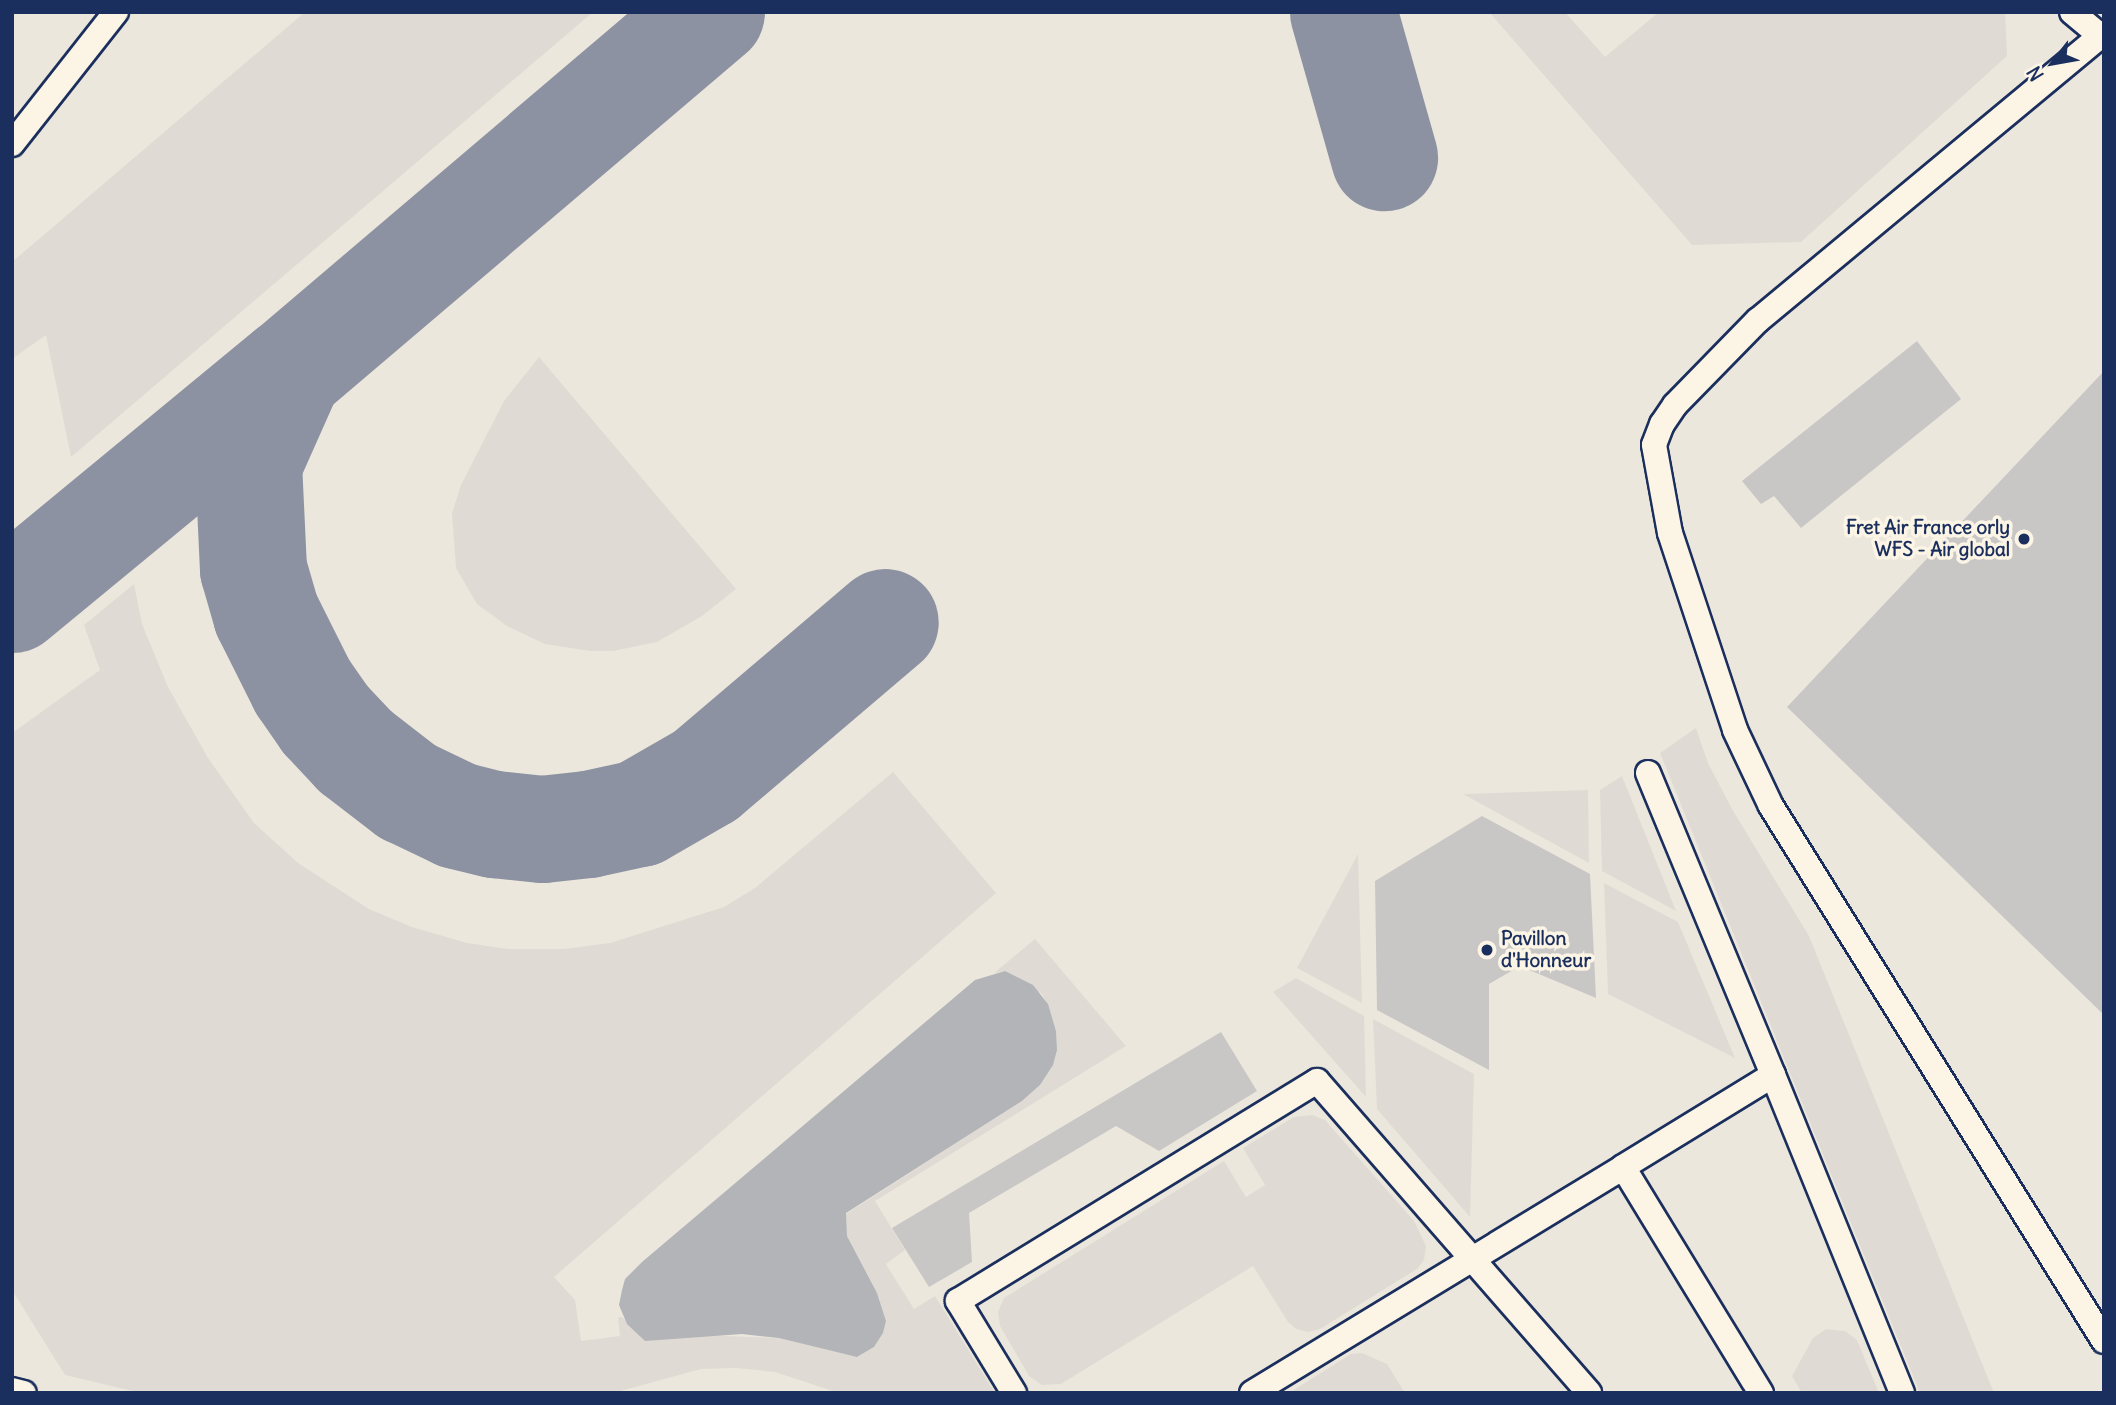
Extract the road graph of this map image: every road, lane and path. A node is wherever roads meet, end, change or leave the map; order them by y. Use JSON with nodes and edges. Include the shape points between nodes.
{"nodes":[{"id":1,"x":116,"y":12,"type":"edge"},
{"id":2,"x":2072,"y":12,"type":"edge"},
{"id":3,"x":2102,"y":35,"type":"edge"},
{"id":4,"x":12,"y":144,"type":"edge"},
{"id":5,"x":1648,"y":773,"type":"dead end"},
{"id":6,"x":1773,"y":1075,"type":"junction"},
{"id":7,"x":1623,"y":1167,"type":"junction"},
{"id":8,"x":1472,"y":1259,"type":"junction"},
{"id":9,"x":2104,"y":1341,"type":"edge"},
{"id":10,"x":12,"y":1390,"type":"edge"},
{"id":11,"x":24,"y":1393,"type":"edge"},
{"id":12,"x":1014,"y":1393,"type":"edge"},
{"id":13,"x":1252,"y":1393,"type":"edge"},
{"id":14,"x":1589,"y":1393,"type":"edge"},
{"id":15,"x":1761,"y":1393,"type":"edge"},
{"id":16,"x":1902,"y":1393,"type":"edge"}],
"edges":[{"from":1,"to":4,"type":"lane"},
{"from":2,"to":3,"type":"lane"},
{"from":3,"to":9,"type":"lane","via":[[1758,320],[1675,405],[1654,445],[1670,533],[1735,730],[1771,806]]},
{"from":5,"to":6,"type":"lane"},
{"from":6,"to":7,"type":"lane"},
{"from":6,"to":16,"type":"lane"},
{"from":7,"to":8,"type":"lane"},
{"from":7,"to":15,"type":"lane"},
{"from":8,"to":12,"type":"lane","via":[[1317,1081],[958,1301]]},
{"from":8,"to":13,"type":"lane"},
{"from":8,"to":14,"type":"lane"},
{"from":10,"to":11,"type":"lane"}]}
